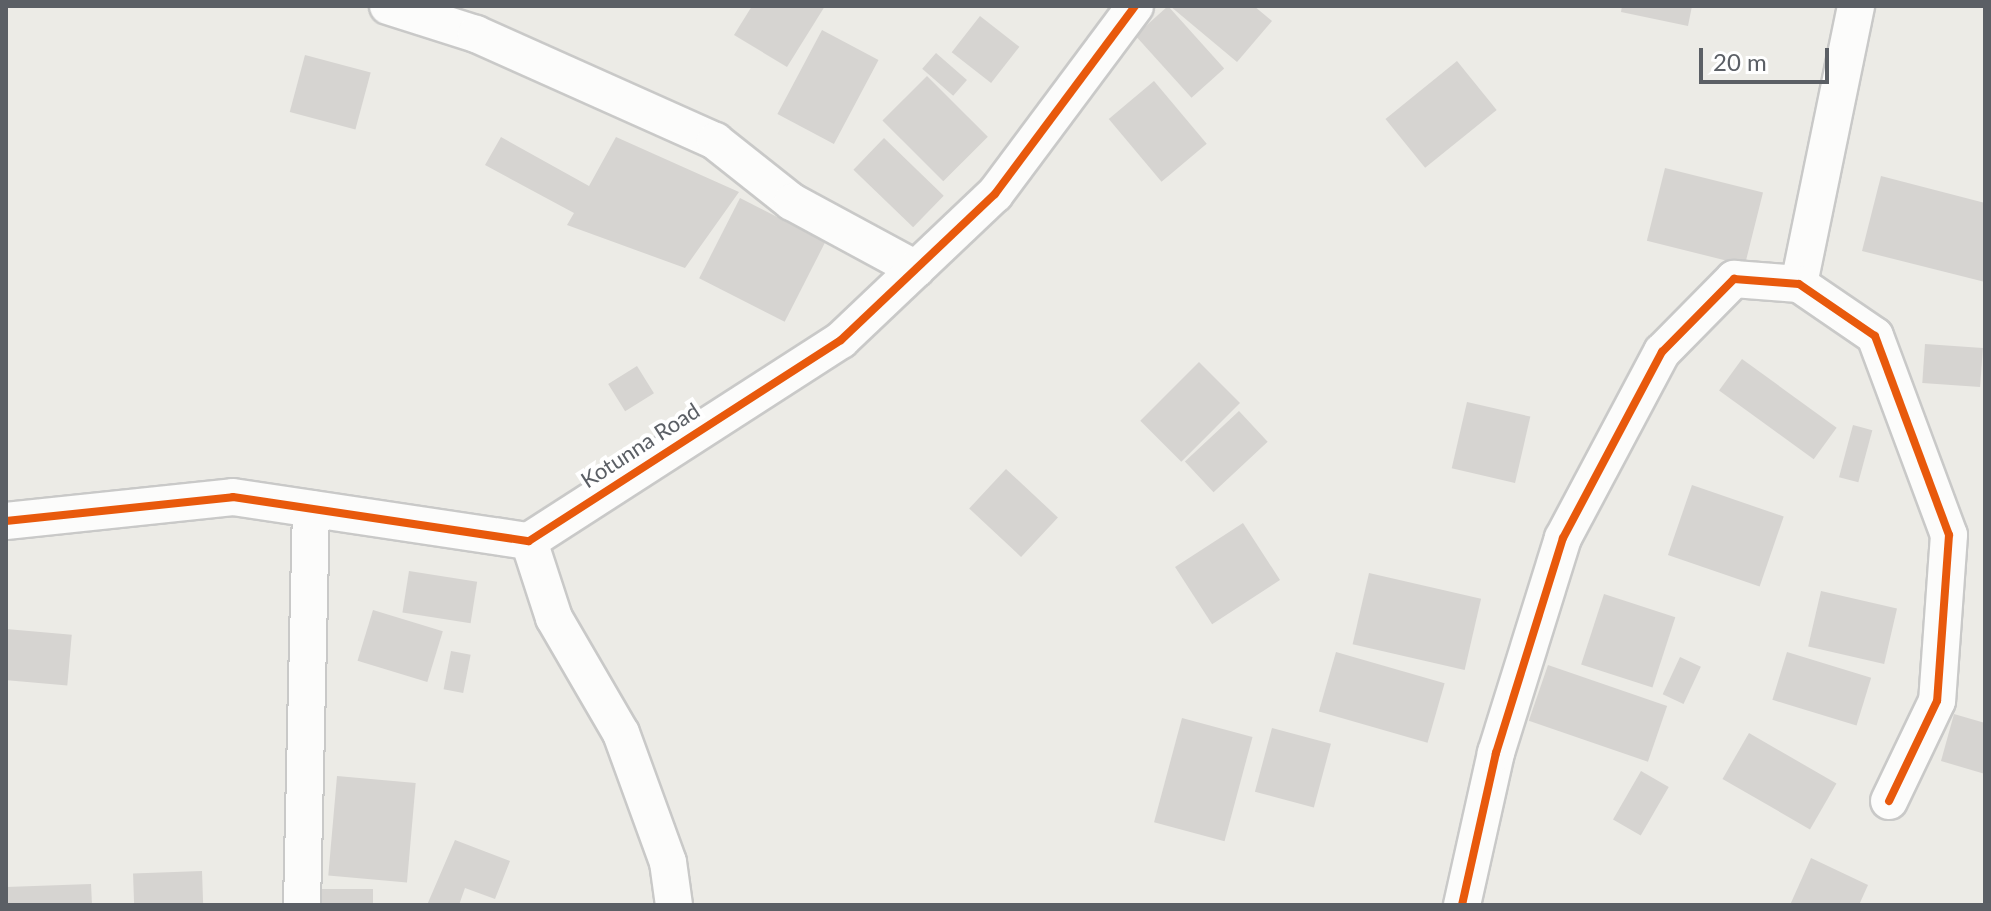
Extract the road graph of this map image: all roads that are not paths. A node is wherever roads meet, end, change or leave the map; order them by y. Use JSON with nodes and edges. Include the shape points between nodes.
{"nodes":[{"id":1,"x":388,"y":6,"type":"edge"},
{"id":2,"x":1135,"y":6,"type":"edge"},
{"id":3,"x":1856,"y":6,"type":"edge"},
{"id":4,"x":916,"y":269,"type":"junction"},
{"id":5,"x":1799,"y":284,"type":"junction"},
{"id":6,"x":311,"y":509,"type":"junction"},
{"id":7,"x":6,"y":521,"type":"edge"},
{"id":8,"x":529,"y":541,"type":"junction"},
{"id":9,"x":1889,"y":801,"type":"dead end"},
{"id":10,"x":302,"y":905,"type":"edge"},
{"id":11,"x":674,"y":905,"type":"edge"},
{"id":12,"x":1462,"y":905,"type":"edge"}],
"edges":[{"from":1,"to":4,"type":"street","via":[[476,34],[715,141],[792,202]]},
{"from":2,"to":4,"type":"street","name":"Kotunna Road","via":[[995,194]]},
{"from":3,"to":5,"type":"street"},
{"from":4,"to":8,"type":"street","name":"Kotunna Road","via":[[841,340]]},
{"from":5,"to":9,"type":"street","via":[[1875,336],[1949,535],[1937,701]]},
{"from":5,"to":12,"type":"street","via":[[1734,279],[1662,352],[1563,538],[1496,753]]},
{"from":6,"to":7,"type":"street","via":[[233,497]]},
{"from":6,"to":8,"type":"street"},
{"from":6,"to":10,"type":"street"},
{"from":8,"to":11,"type":"street","via":[[554,618],[621,733],[668,862]]}]}
